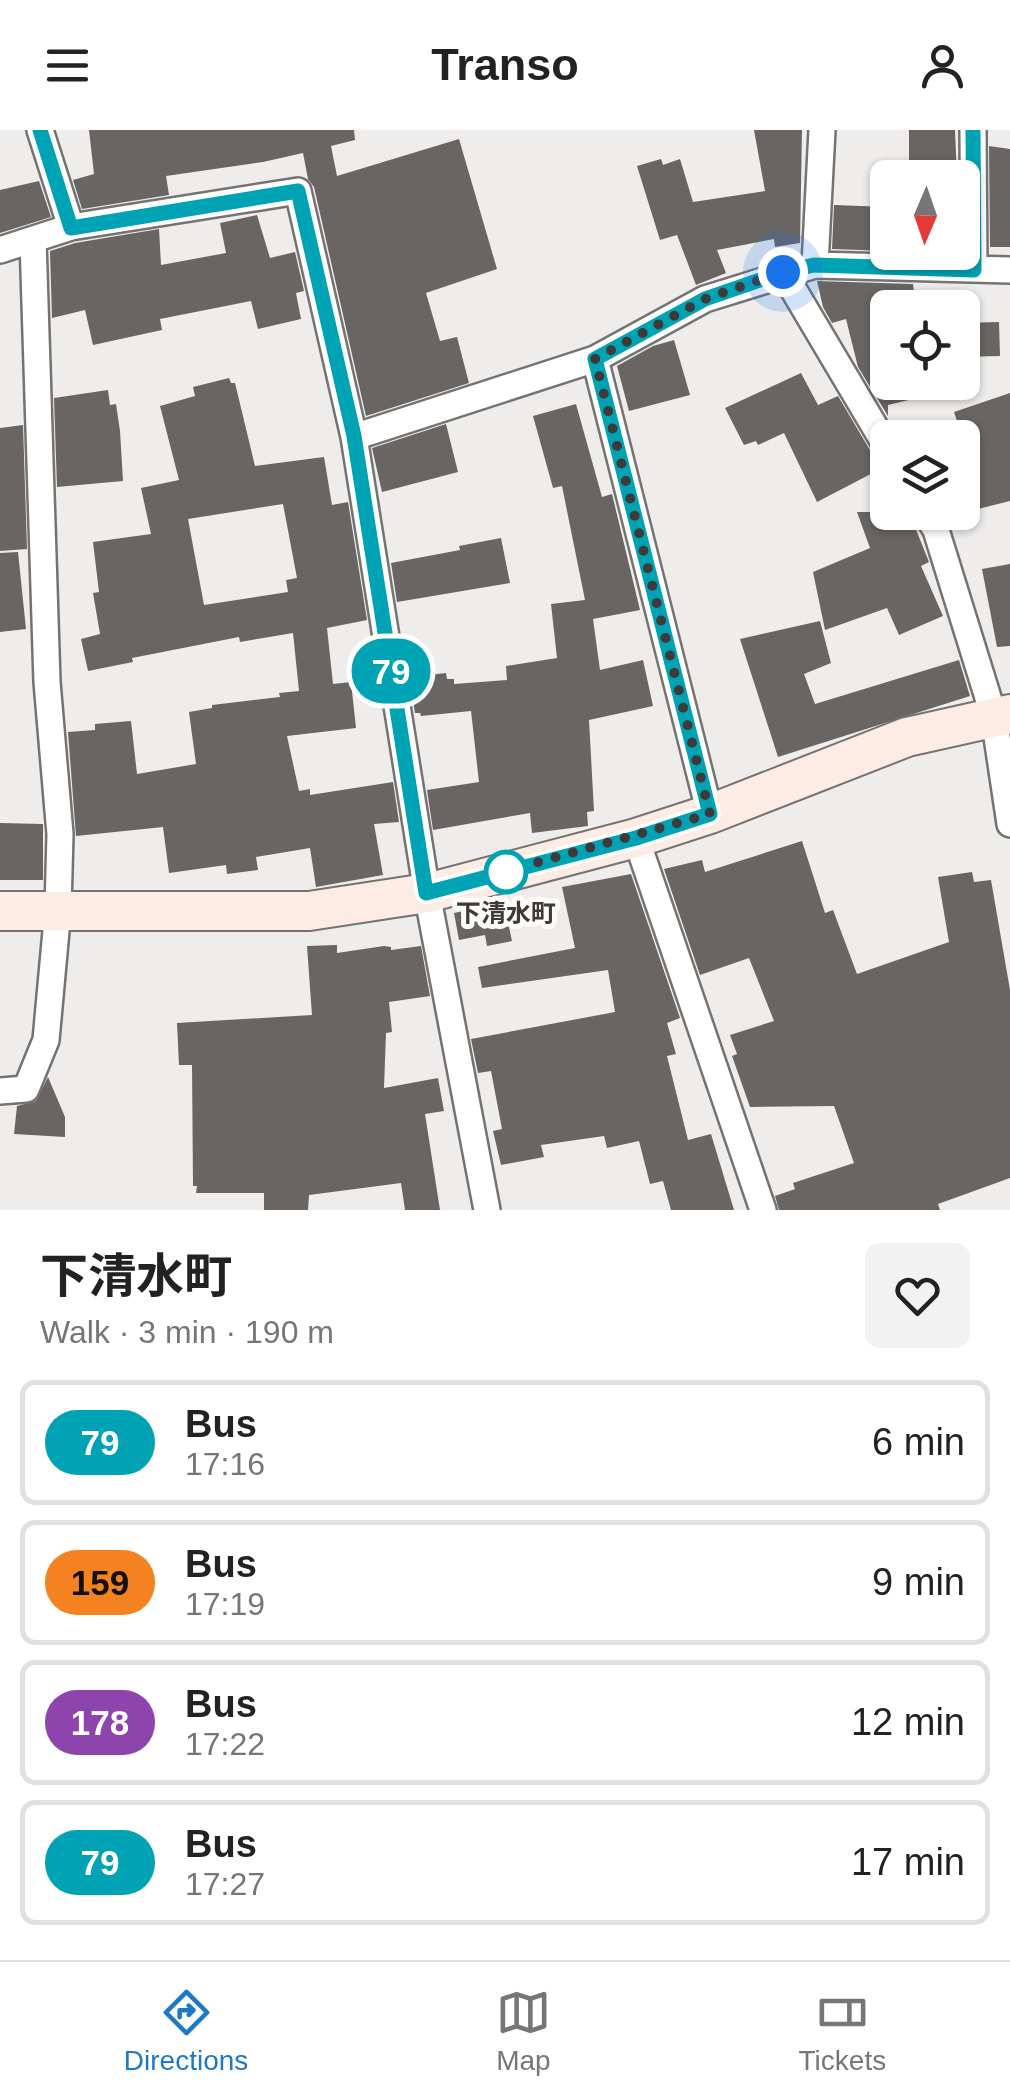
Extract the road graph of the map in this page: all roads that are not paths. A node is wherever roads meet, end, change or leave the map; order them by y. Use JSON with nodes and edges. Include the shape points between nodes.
{"nodes":[{"id":1,"x":40,"y":130,"type":"edge"},
{"id":2,"x":822,"y":130,"type":"edge"},
{"id":3,"x":973,"y":130,"type":"edge"},
{"id":4,"x":973,"y":160,"type":"edge"},
{"id":5,"x":71,"y":228,"type":"junction"},
{"id":6,"x":33,"y":240,"type":"junction"},
{"id":7,"x":0,"y":250,"type":"edge"},
{"id":8,"x":814,"y":265,"type":"junction"},
{"id":9,"x":870,"y":267,"type":"edge"},
{"id":10,"x":980,"y":270,"type":"edge"},
{"id":11,"x":1010,"y":270,"type":"edge"},
{"id":12,"x":783,"y":272,"type":"junction"},
{"id":13,"x":595,"y":359,"type":"junction"},
{"id":14,"x":871,"y":420,"type":"edge"},
{"id":15,"x":354,"y":436,"type":"junction"},
{"id":16,"x":936,"y":530,"type":"edge"},
{"id":17,"x":1002,"y":715,"type":"edge"},
{"id":18,"x":710,"y":814,"type":"junction"},
{"id":19,"x":1010,"y":824,"type":"edge"},
{"id":20,"x":636,"y":838,"type":"junction"},
{"id":21,"x":426,"y":893,"type":"junction"},
{"id":22,"x":58,"y":909,"type":"junction"},
{"id":23,"x":0,"y":910,"type":"edge"},
{"id":24,"x":0,"y":1091,"type":"edge"},
{"id":25,"x":487,"y":1210,"type":"edge"},
{"id":26,"x":763,"y":1210,"type":"edge"}],
"edges":[{"from":1,"to":5,"type":"street"},
{"from":2,"to":8,"type":"street"},
{"from":3,"to":4,"type":"street"},
{"from":5,"to":6,"type":"street"},
{"from":5,"to":15,"type":"street","via":[[298,191]]},
{"from":6,"to":7,"type":"street"},
{"from":6,"to":22,"type":"street"},
{"from":8,"to":9,"type":"street"},
{"from":8,"to":12,"type":"street"},
{"from":10,"to":11,"type":"street"},
{"from":12,"to":13,"type":"street","via":[[705,299]]},
{"from":12,"to":14,"type":"street"},
{"from":13,"to":15,"type":"street"},
{"from":13,"to":18,"type":"street"},
{"from":15,"to":21,"type":"street"},
{"from":16,"to":17,"type":"street"},
{"from":17,"to":18,"type":"street","via":[[907,737]]},
{"from":17,"to":19,"type":"street"},
{"from":18,"to":20,"type":"street"},
{"from":20,"to":21,"type":"street"},
{"from":20,"to":26,"type":"street"},
{"from":21,"to":22,"type":"street","via":[[309,911]]},
{"from":21,"to":25,"type":"street"},
{"from":22,"to":23,"type":"street"},
{"from":22,"to":24,"type":"street","via":[[46,1040],[26,1089]]}]}
